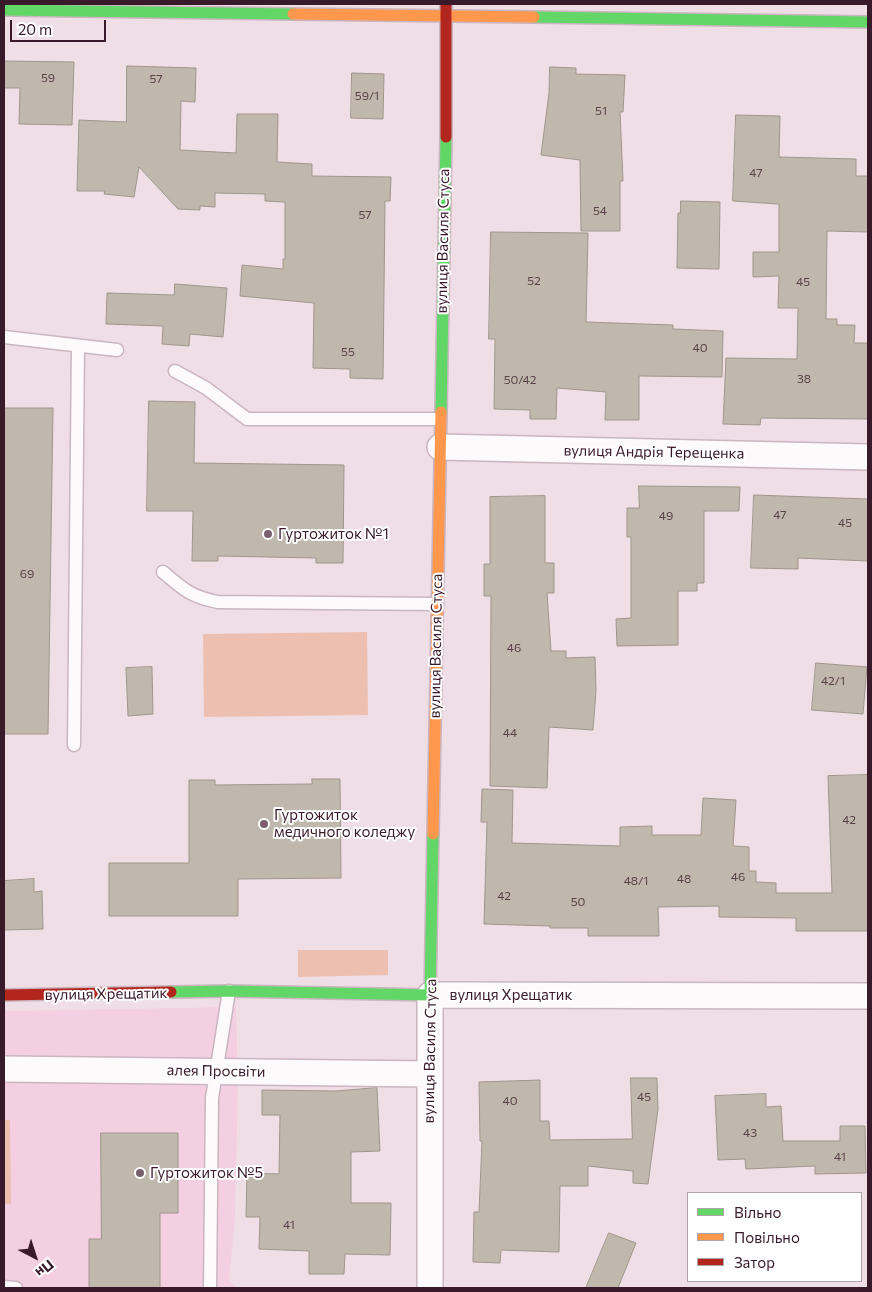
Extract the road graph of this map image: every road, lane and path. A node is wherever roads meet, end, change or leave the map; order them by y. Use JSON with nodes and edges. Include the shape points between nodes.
{"nodes":[{"id":1,"x":446,"y":4,"type":"edge"},
{"id":2,"x":4,"y":10,"type":"edge"},
{"id":3,"x":446,"y":17,"type":"junction"},
{"id":4,"x":868,"y":22,"type":"edge"},
{"id":5,"x":4,"y":337,"type":"edge"},
{"id":6,"x":78,"y":346,"type":"junction"},
{"id":7,"x":117,"y":350,"type":"dead end"},
{"id":8,"x":174,"y":371,"type":"dead end"},
{"id":9,"x":440,"y":419,"type":"junction"},
{"id":10,"x":440,"y":447,"type":"junction"},
{"id":11,"x":868,"y":457,"type":"edge"},
{"id":12,"x":162,"y":572,"type":"dead end"},
{"id":13,"x":437,"y":604,"type":"junction"},
{"id":14,"x":74,"y":745,"type":"dead end"},
{"id":15,"x":229,"y":992,"type":"junction"},
{"id":16,"x":4,"y":995,"type":"edge"},
{"id":17,"x":430,"y":995,"type":"junction"},
{"id":18,"x":868,"y":996,"type":"edge"},
{"id":19,"x":4,"y":1069,"type":"edge"},
{"id":20,"x":216,"y":1071,"type":"junction"},
{"id":21,"x":429,"y":1074,"type":"junction"},
{"id":22,"x":4,"y":1287,"type":"edge"},
{"id":23,"x":16,"y":1288,"type":"edge"},
{"id":24,"x":210,"y":1288,"type":"edge"},
{"id":25,"x":430,"y":1288,"type":"edge"}],
"edges":[{"from":1,"to":3,"type":"street","name":"вулиця Василя Стуса"},
{"from":2,"to":3,"type":"street"},
{"from":3,"to":4,"type":"street"},
{"from":3,"to":9,"type":"street","name":"вулиця Василя Стуса"},
{"from":5,"to":6,"type":"lane"},
{"from":6,"to":7,"type":"lane"},
{"from":6,"to":14,"type":"lane"},
{"from":8,"to":9,"type":"lane","via":[[206,388],[247,418]]},
{"from":9,"to":10,"type":"street","name":"вулиця Василя Стуса"},
{"from":10,"to":11,"type":"street","name":"вулиця Андрія Терещенка"},
{"from":10,"to":13,"type":"street","name":"вулиця Василя Стуса"},
{"from":12,"to":13,"type":"lane","via":[[200,599],[218,602]]},
{"from":13,"to":17,"type":"street","name":"вулиця Василя Стуса"},
{"from":15,"to":16,"type":"street","name":"вулиця Хрещатик"},
{"from":15,"to":17,"type":"street","name":"вулиця Хрещатик"},
{"from":15,"to":20,"type":"lane"},
{"from":17,"to":18,"type":"street","name":"вулиця Хрещатик"},
{"from":17,"to":21,"type":"street","name":"вулиця Василя Стуса"},
{"from":19,"to":20,"type":"street","name":"алея Просвіти"},
{"from":20,"to":21,"type":"street","name":"алея Просвіти"},
{"from":20,"to":24,"type":"lane","via":[[212,1098]]},
{"from":21,"to":25,"type":"street","name":"вулиця Василя Стуса"},
{"from":22,"to":23,"type":"lane"}]}
